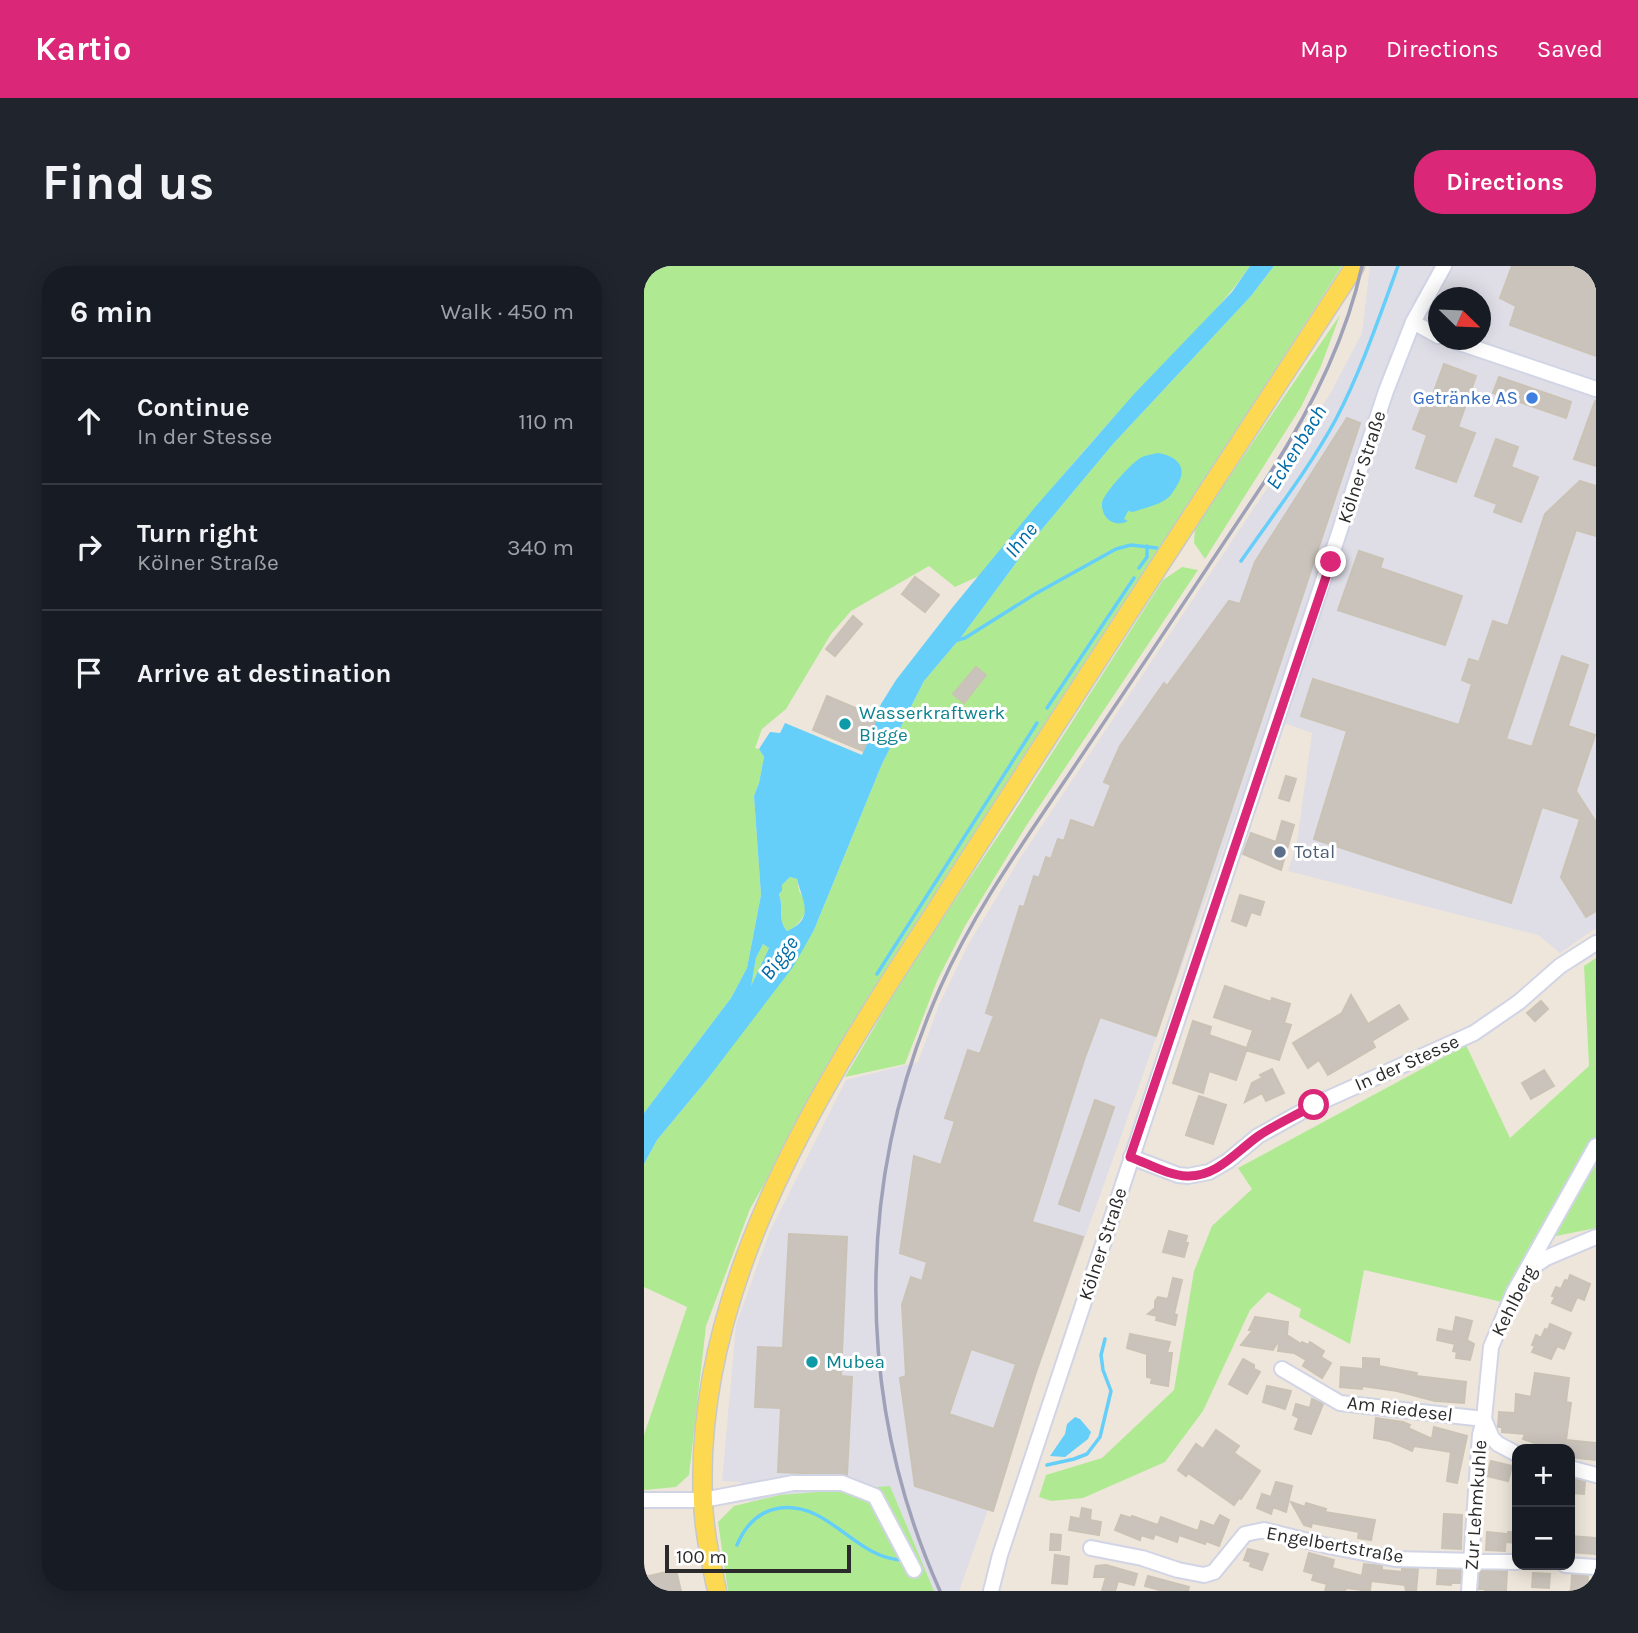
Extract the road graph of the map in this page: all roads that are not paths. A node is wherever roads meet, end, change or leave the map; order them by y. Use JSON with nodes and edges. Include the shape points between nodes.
{"nodes":[{"id":1,"x":1355,"y":266,"type":"edge"},
{"id":2,"x":1444,"y":266,"type":"edge"},
{"id":3,"x":1413,"y":322,"type":"junction"},
{"id":4,"x":1428,"y":330,"type":"edge"},
{"id":5,"x":1481,"y":350,"type":"edge"},
{"id":6,"x":1596,"y":389,"type":"edge"},
{"id":7,"x":1596,"y":943,"type":"edge"},
{"id":8,"x":1596,"y":1146,"type":"edge"},
{"id":9,"x":1130,"y":1157,"type":"junction"},
{"id":10,"x":1596,"y":1237,"type":"edge"},
{"id":11,"x":1529,"y":1269,"type":"junction"},
{"id":12,"x":1282,"y":1370,"type":"dead end"},
{"id":13,"x":1484,"y":1419,"type":"junction"},
{"id":14,"x":1512,"y":1451,"type":"edge"},
{"id":15,"x":1575,"y":1469,"type":"edge"},
{"id":16,"x":1596,"y":1475,"type":"edge"},
{"id":17,"x":644,"y":1500,"type":"edge"},
{"id":18,"x":703,"y":1500,"type":"junction"},
{"id":19,"x":1091,"y":1548,"type":"dead end"},
{"id":20,"x":1471,"y":1559,"type":"junction"},
{"id":21,"x":1512,"y":1562,"type":"edge"},
{"id":22,"x":1575,"y":1566,"type":"edge"},
{"id":23,"x":1596,"y":1567,"type":"edge"},
{"id":24,"x":914,"y":1570,"type":"dead end"},
{"id":25,"x":717,"y":1591,"type":"edge"},
{"id":26,"x":991,"y":1591,"type":"edge"},
{"id":27,"x":1469,"y":1591,"type":"edge"}],
"edges":[{"from":1,"to":18,"type":"main road","via":[[880,996],[792,1149],[755,1231],[726,1319],[708,1406]]},
{"from":2,"to":3,"type":"street","name":"Kölner Straße"},
{"from":3,"to":4,"type":"street"},
{"from":3,"to":9,"type":"street","name":"Kölner Straße"},
{"from":5,"to":6,"type":"street"},
{"from":7,"to":9,"type":"street","name":"In der Stesse","via":[[1474,1033],[1314,1105],[1258,1136],[1209,1172],[1178,1175]]},
{"from":8,"to":11,"type":"street","name":"Kehlberg"},
{"from":9,"to":26,"type":"street","name":"Kölner Straße"},
{"from":10,"to":11,"type":"street"},
{"from":11,"to":13,"type":"street","name":"Kehlberg","via":[[1491,1347]]},
{"from":12,"to":13,"type":"street","name":"Am Riedesel","via":[[1340,1403]]},
{"from":13,"to":14,"type":"street","via":[[1492,1438]]},
{"from":13,"to":20,"type":"street","name":"Zur Lehmkuhle"},
{"from":15,"to":16,"type":"street"},
{"from":17,"to":18,"type":"street"},
{"from":18,"to":24,"type":"street","via":[[793,1483],[852,1486],[875,1496]]},
{"from":18,"to":25,"type":"main road"},
{"from":19,"to":20,"type":"street","name":"Engelbertstraße","via":[[1204,1575],[1214,1572],[1245,1534],[1264,1530],[1395,1559]]},
{"from":20,"to":21,"type":"street","name":"Engelbertstraße"},
{"from":20,"to":27,"type":"street","name":"Zur Lehmkuhle"},
{"from":22,"to":23,"type":"street"}]}
